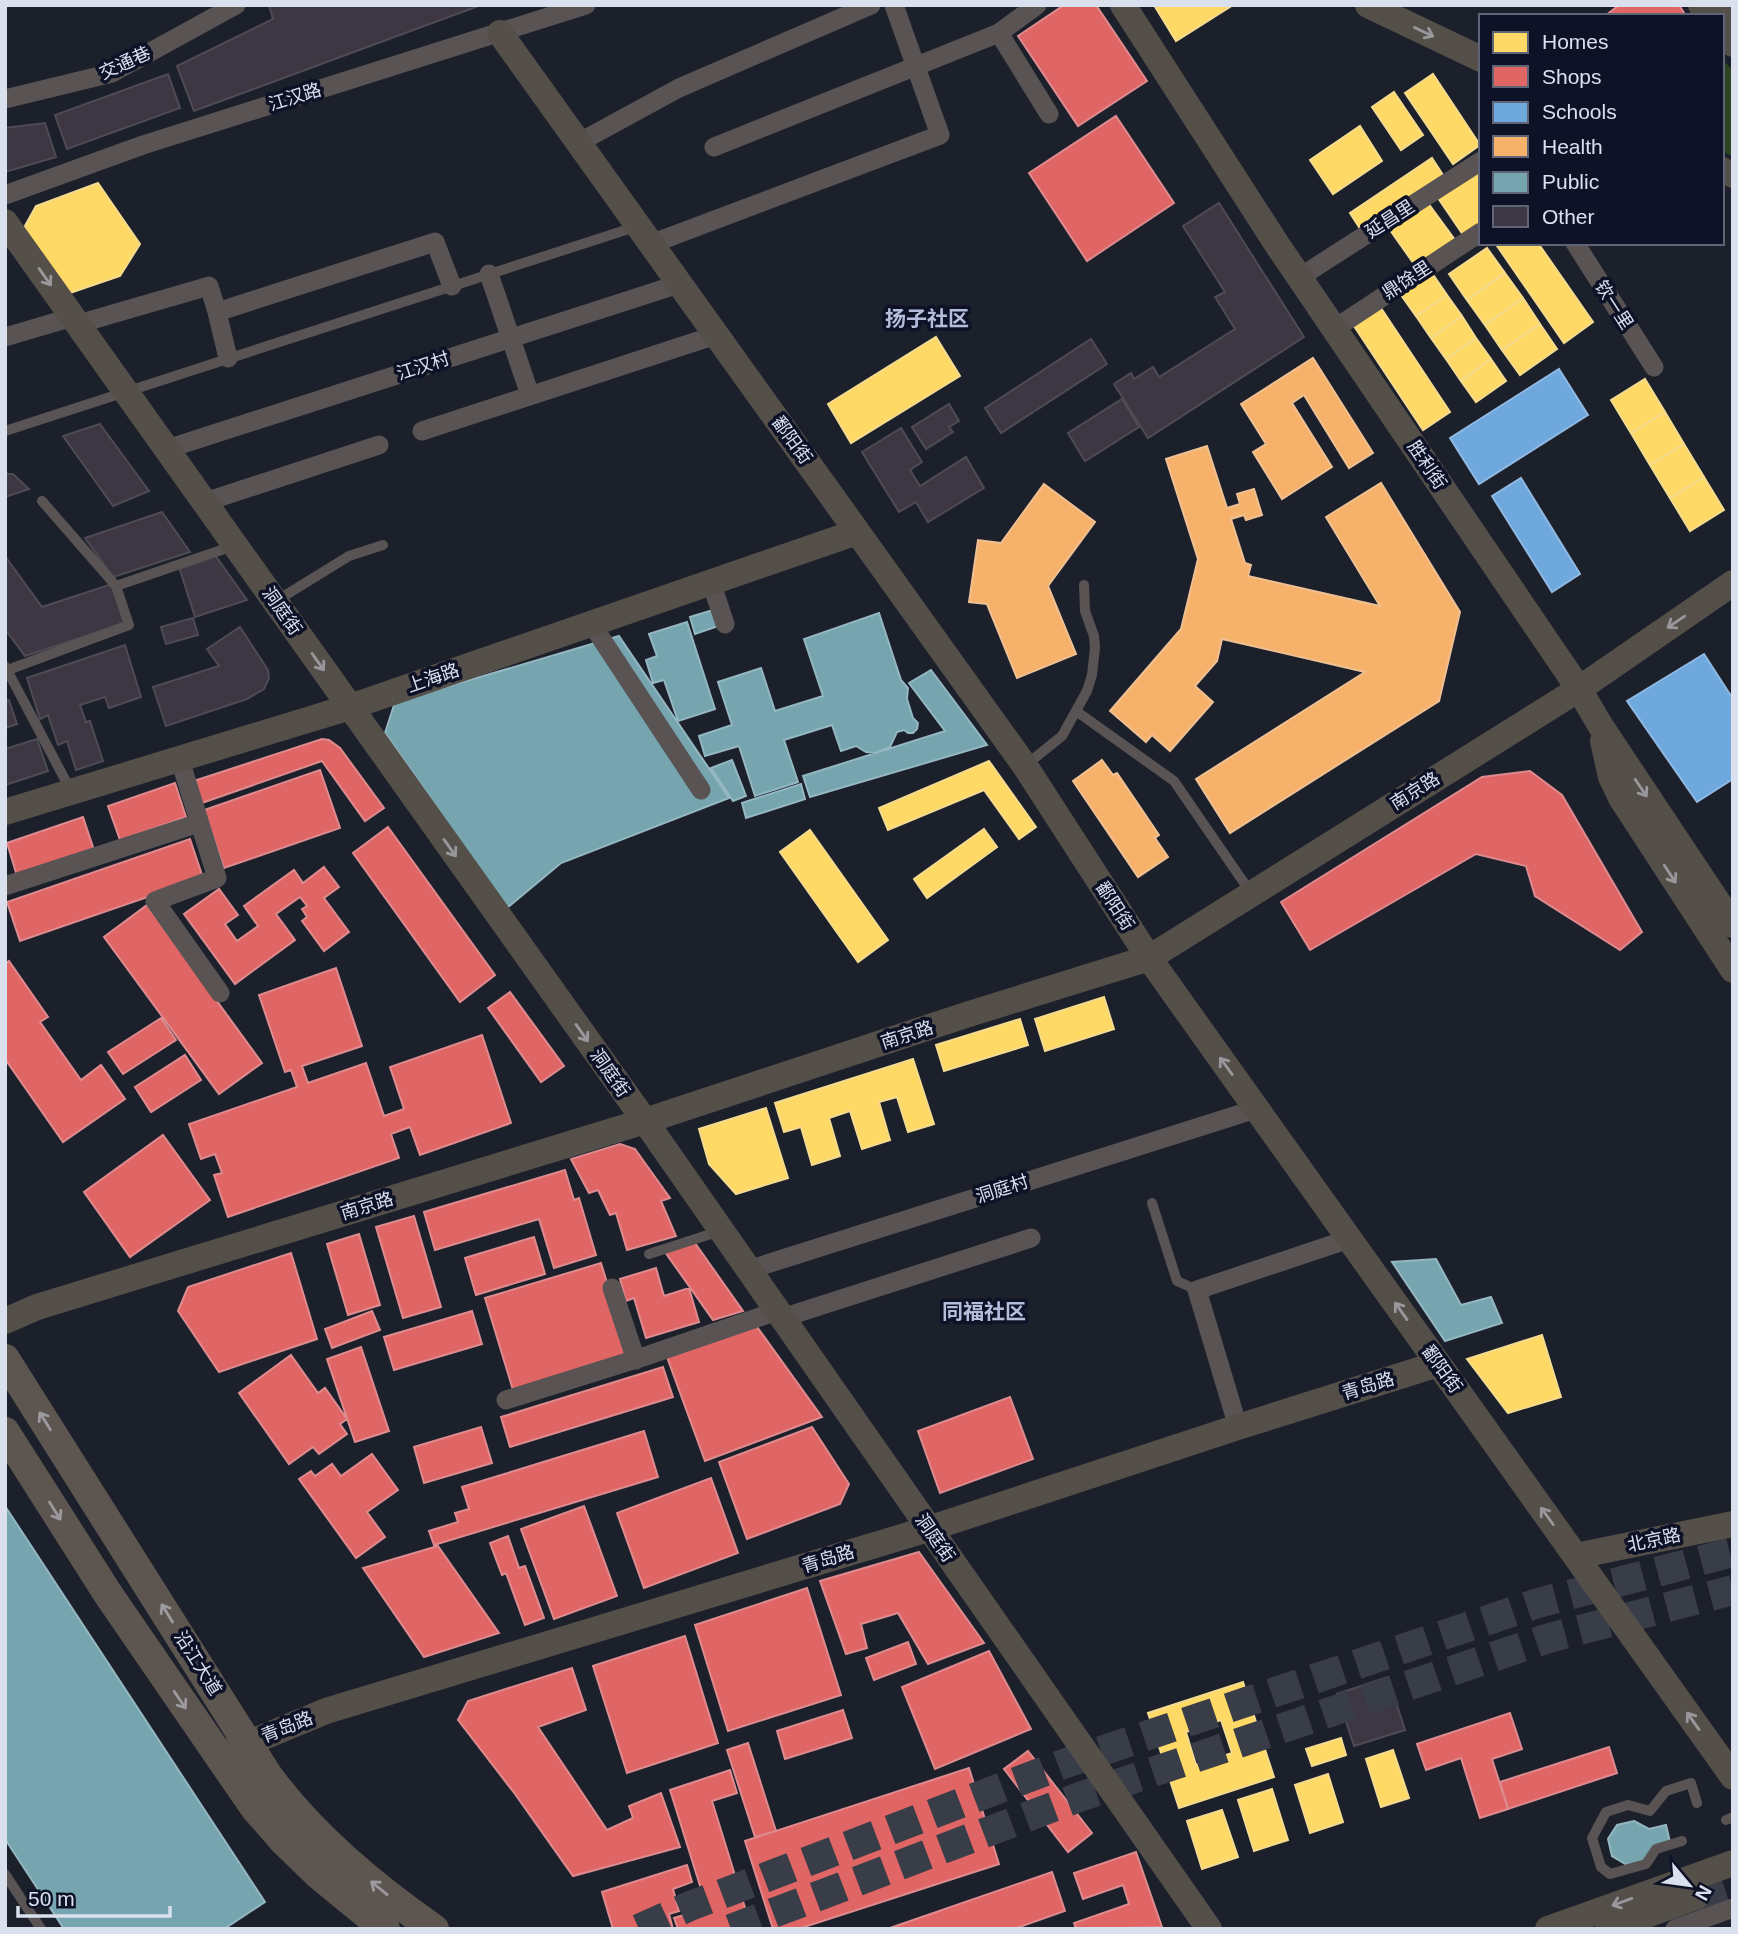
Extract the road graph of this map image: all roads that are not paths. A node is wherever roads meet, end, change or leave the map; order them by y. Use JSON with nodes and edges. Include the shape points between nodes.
{"nodes":[{"id":1,"x":236,"y":5,"type":"edge"},
{"id":2,"x":586,"y":5,"type":"edge"},
{"id":3,"x":871,"y":5,"type":"edge"},
{"id":4,"x":894,"y":5,"type":"edge"},
{"id":5,"x":1037,"y":5,"type":"edge"},
{"id":6,"x":1123,"y":5,"type":"edge"},
{"id":7,"x":1368,"y":5,"type":"edge"},
{"id":8,"x":1724,"y":5,"type":"edge"},
{"id":9,"x":1733,"y":16,"type":"edge"},
{"id":10,"x":500,"y":33,"type":"junction"},
{"id":11,"x":999,"y":33,"type":"junction"},
{"id":12,"x":1479,"y":58,"type":"edge"},
{"id":13,"x":914,"y":66,"type":"junction"},
{"id":14,"x":5,"y":99,"type":"edge"},
{"id":15,"x":1049,"y":114,"type":"dead end"},
{"id":16,"x":578,"y":143,"type":"junction"},
{"id":17,"x":714,"y":147,"type":"dead end"},
{"id":18,"x":1479,"y":162,"type":"edge"},
{"id":19,"x":5,"y":195,"type":"edge"},
{"id":20,"x":5,"y":222,"type":"edge"},
{"id":21,"x":1479,"y":233,"type":"edge"},
{"id":22,"x":645,"y":235,"type":"junction"},
{"id":23,"x":1576,"y":245,"type":"edge"},
{"id":24,"x":489,"y":274,"type":"junction"},
{"id":25,"x":1300,"y":277,"type":"junction"},
{"id":26,"x":680,"y":284,"type":"junction"},
{"id":27,"x":452,"y":286,"type":"junction"},
{"id":28,"x":217,"y":312,"type":"junction"},
{"id":29,"x":75,"y":321,"type":"junction"},
{"id":30,"x":1334,"y":328,"type":"junction"},
{"id":31,"x":716,"y":335,"type":"junction"},
{"id":32,"x":5,"y":337,"type":"edge"},
{"id":33,"x":511,"y":338,"type":"junction"},
{"id":34,"x":228,"y":359,"type":"junction"},
{"id":35,"x":1654,"y":367,"type":"dead end"},
{"id":36,"x":126,"y":391,"type":"junction"},
{"id":37,"x":530,"y":395,"type":"junction"},
{"id":38,"x":5,"y":431,"type":"edge"},
{"id":39,"x":422,"y":431,"type":"dead end"},
{"id":40,"x":379,"y":445,"type":"dead end"},
{"id":41,"x":167,"y":449,"type":"junction"},
{"id":42,"x":42,"y":501,"type":"dead end"},
{"id":43,"x":205,"y":502,"type":"junction"},
{"id":44,"x":857,"y":532,"type":"junction"},
{"id":45,"x":235,"y":545,"type":"junction"},
{"id":46,"x":383,"y":545,"type":"dead end"},
{"id":47,"x":711,"y":582,"type":"junction"},
{"id":48,"x":1733,"y":583,"type":"edge"},
{"id":49,"x":1084,"y":585,"type":"dead end"},
{"id":50,"x":116,"y":586,"type":"junction"},
{"id":51,"x":275,"y":601,"type":"junction"},
{"id":52,"x":592,"y":623,"type":"junction"},
{"id":53,"x":725,"y":624,"type":"dead end"},
{"id":54,"x":6,"y":669,"type":"edge"},
{"id":55,"x":1579,"y":689,"type":"junction"},
{"id":56,"x":350,"y":707,"type":"junction"},
{"id":57,"x":1076,"y":712,"type":"junction"},
{"id":58,"x":1600,"y":725,"type":"junction"},
{"id":59,"x":179,"y":757,"type":"junction"},
{"id":60,"x":1025,"y":766,"type":"junction"},
{"id":61,"x":701,"y":790,"type":"dead end"},
{"id":62,"x":72,"y":793,"type":"junction"},
{"id":63,"x":5,"y":812,"type":"edge"},
{"id":64,"x":199,"y":823,"type":"junction"},
{"id":65,"x":5,"y":886,"type":"edge"},
{"id":66,"x":1251,"y":893,"type":"junction"},
{"id":67,"x":1733,"y":925,"type":"edge"},
{"id":68,"x":1149,"y":958,"type":"junction"},
{"id":69,"x":1733,"y":970,"type":"edge"},
{"id":70,"x":220,"y":993,"type":"dead end"},
{"id":71,"x":1256,"y":1109,"type":"junction"},
{"id":72,"x":645,"y":1121,"type":"junction"},
{"id":73,"x":1152,"y":1203,"type":"dead end"},
{"id":74,"x":721,"y":1231,"type":"junction"},
{"id":75,"x":1031,"y":1238,"type":"dead end"},
{"id":76,"x":1349,"y":1239,"type":"junction"},
{"id":77,"x":649,"y":1254,"type":"dead end"},
{"id":78,"x":748,"y":1270,"type":"junction"},
{"id":79,"x":612,"y":1288,"type":"dead end"},
{"id":80,"x":1197,"y":1290,"type":"junction"},
{"id":81,"x":779,"y":1314,"type":"junction"},
{"id":82,"x":5,"y":1321,"type":"edge"},
{"id":83,"x":5,"y":1360,"type":"edge"},
{"id":84,"x":636,"y":1360,"type":"junction"},
{"id":85,"x":1438,"y":1364,"type":"junction"},
{"id":86,"x":506,"y":1400,"type":"dead end"},
{"id":87,"x":1238,"y":1427,"type":"junction"},
{"id":88,"x":5,"y":1432,"type":"edge"},
{"id":89,"x":1733,"y":1524,"type":"edge"},
{"id":90,"x":928,"y":1529,"type":"junction"},
{"id":91,"x":1576,"y":1556,"type":"junction"},
{"id":92,"x":248,"y":1742,"type":"junction"},
{"id":93,"x":219,"y":1756,"type":"junction"},
{"id":94,"x":1733,"y":1777,"type":"edge"},
{"id":95,"x":1697,"y":1803,"type":"dead end"},
{"id":96,"x":1682,"y":1841,"type":"dead end"},
{"id":97,"x":1733,"y":1863,"type":"edge"},
{"id":98,"x":5,"y":1874,"type":"edge"},
{"id":99,"x":1696,"y":1897,"type":"tunnel mouth"},
{"id":100,"x":1733,"y":1908,"type":"edge"},
{"id":101,"x":41,"y":1929,"type":"edge"},
{"id":102,"x":385,"y":1929,"type":"edge"},
{"id":103,"x":434,"y":1929,"type":"edge"},
{"id":104,"x":1209,"y":1929,"type":"edge"},
{"id":105,"x":1548,"y":1929,"type":"edge"},
{"id":106,"x":1608,"y":1929,"type":"edge"},
{"id":107,"x":1675,"y":1929,"type":"edge"}],
"edges":[{"from":1,"to":14,"type":"street","name":"交通巷","via":[[112,73]]},
{"from":2,"to":10,"type":"street","name":"江汉路"},
{"from":3,"to":16,"type":"street","via":[[679,88]]},
{"from":4,"to":13,"type":"street"},
{"from":5,"to":11,"type":"street"},
{"from":6,"to":25,"type":"street","name":"胜利街"},
{"from":7,"to":12,"type":"street","one_way":true},
{"from":8,"to":9,"type":"street"},
{"from":10,"to":16,"type":"street","name":"鄱阳街"},
{"from":10,"to":19,"type":"street","name":"江汉路","via":[[143,145]]},
{"from":11,"to":13,"type":"street"},
{"from":11,"to":15,"type":"street"},
{"from":13,"to":17,"type":"street"},
{"from":13,"to":22,"type":"street","via":[[940,135]]},
{"from":16,"to":22,"type":"street","name":"鄱阳街"},
{"from":18,"to":25,"type":"street","name":"延昌里"},
{"from":20,"to":29,"type":"street","name":"洞庭街","one_way":true},
{"from":21,"to":30,"type":"street","name":"鼎馀里"},
{"from":22,"to":24,"type":"lane"},
{"from":22,"to":26,"type":"street","name":"鄱阳街"},
{"from":23,"to":35,"type":"street","name":"钦一里"},
{"from":24,"to":27,"type":"lane"},
{"from":24,"to":33,"type":"street"},
{"from":25,"to":30,"type":"street","name":"胜利街"},
{"from":26,"to":31,"type":"street","name":"鄱阳街"},
{"from":26,"to":33,"type":"street","name":"江汉村"},
{"from":27,"to":28,"type":"street","via":[[435,242]]},
{"from":27,"to":34,"type":"lane"},
{"from":28,"to":29,"type":"street","via":[[209,286]]},
{"from":28,"to":34,"type":"street"},
{"from":29,"to":32,"type":"street"},
{"from":29,"to":36,"type":"street","name":"洞庭街"},
{"from":30,"to":55,"type":"street","name":"胜利街"},
{"from":31,"to":37,"type":"street"},
{"from":31,"to":44,"type":"street","name":"鄱阳街"},
{"from":33,"to":37,"type":"street"},
{"from":33,"to":41,"type":"street","name":"江汉村"},
{"from":34,"to":36,"type":"lane"},
{"from":36,"to":38,"type":"lane"},
{"from":36,"to":41,"type":"street","name":"洞庭街"},
{"from":37,"to":39,"type":"street"},
{"from":40,"to":43,"type":"street"},
{"from":41,"to":43,"type":"street","name":"洞庭街"},
{"from":42,"to":50,"type":"lane"},
{"from":43,"to":45,"type":"street","name":"洞庭街"},
{"from":44,"to":47,"type":"street","name":"上海路"},
{"from":44,"to":60,"type":"street","name":"鄱阳街"},
{"from":45,"to":50,"type":"lane"},
{"from":45,"to":51,"type":"street","name":"洞庭街"},
{"from":46,"to":51,"type":"lane","via":[[349,556]]},
{"from":47,"to":52,"type":"street","name":"上海路"},
{"from":47,"to":53,"type":"street"},
{"from":48,"to":55,"type":"street","name":"南京路","one_way":true},
{"from":49,"to":57,"type":"lane","via":[[1094,659],[1087,691]]},
{"from":50,"to":54,"type":"lane","via":[[129,625]]},
{"from":51,"to":56,"type":"street","name":"洞庭街","one_way":true},
{"from":52,"to":56,"type":"street","name":"上海路"},
{"from":52,"to":61,"type":"street"},
{"from":54,"to":62,"type":"lane"},
{"from":55,"to":58,"type":"street","name":"胜利街"},
{"from":55,"to":66,"type":"street","name":"南京路"},
{"from":56,"to":59,"type":"street","name":"上海路"},
{"from":56,"to":72,"type":"street","name":"洞庭街","one_way":true},
{"from":57,"to":60,"type":"lane","via":[[1062,736]]},
{"from":57,"to":66,"type":"lane","via":[[1174,780]]},
{"from":58,"to":67,"type":"street","name":"胜利街","one_way":true},
{"from":58,"to":69,"type":"street","one_way":true,"via":[[1611,777],[1621,798]]},
{"from":59,"to":62,"type":"street","name":"上海路"},
{"from":59,"to":64,"type":"street"},
{"from":60,"to":68,"type":"street","name":"鄱阳街"},
{"from":62,"to":63,"type":"street","name":"上海路"},
{"from":64,"to":65,"type":"street"},
{"from":64,"to":70,"type":"street","via":[[217,878],[155,901]]},
{"from":66,"to":68,"type":"street","name":"南京路"},
{"from":71,"to":68,"type":"street","name":"鄱阳街","one_way":true},
{"from":68,"to":72,"type":"street","name":"南京路"},
{"from":71,"to":76,"type":"street","name":"鄱阳街"},
{"from":71,"to":78,"type":"street","name":"洞庭村"},
{"from":72,"to":74,"type":"street","name":"洞庭街"},
{"from":72,"to":82,"type":"street","name":"南京路","via":[[37,1307]]},
{"from":73,"to":80,"type":"lane","via":[[1177,1281]]},
{"from":74,"to":77,"type":"lane"},
{"from":74,"to":78,"type":"street","name":"洞庭街"},
{"from":75,"to":81,"type":"street"},
{"from":76,"to":80,"type":"street"},
{"from":85,"to":76,"type":"street","name":"鄱阳街","one_way":true},
{"from":78,"to":81,"type":"street","name":"洞庭街"},
{"from":79,"to":84,"type":"street"},
{"from":80,"to":87,"type":"street"},
{"from":81,"to":84,"type":"street"},
{"from":81,"to":90,"type":"street","name":"洞庭街"},
{"from":92,"to":83,"type":"main road","name":"沿江大道","one_way":true},
{"from":84,"to":86,"type":"street"},
{"from":85,"to":87,"type":"street","name":"青岛路"},
{"from":91,"to":85,"type":"street","name":"鄱阳街","one_way":true},
{"from":87,"to":90,"type":"street","name":"青岛路"},
{"from":88,"to":93,"type":"main road","name":"沿江大道","one_way":true,"via":[[107,1594]]},
{"from":89,"to":91,"type":"street","name":"北京路"},
{"from":90,"to":92,"type":"street","name":"青岛路","via":[[370,1697]]},
{"from":90,"to":104,"type":"street","name":"洞庭街"},
{"from":94,"to":91,"type":"street","name":"鄱阳街","one_way":true},
{"from":92,"to":93,"type":"street","name":"青岛路"},
{"from":103,"to":92,"type":"main road","name":"沿江大道","one_way":true,"via":[[375,1885],[309,1825]]},
{"from":93,"to":102,"type":"main road","name":"沿江大道","via":[[284,1841]]},
{"from":95,"to":96,"type":"lane","via":[[1691,1783],[1666,1791],[1650,1811],[1628,1805],[1606,1812],[1592,1838],[1601,1867],[1610,1874],[1646,1864],[1656,1849]]},
{"from":97,"to":105,"type":"street","one_way":true},
{"from":98,"to":101,"type":"lane"},
{"from":99,"to":106,"type":"street"},
{"from":100,"to":107,"type":"street"}]}
